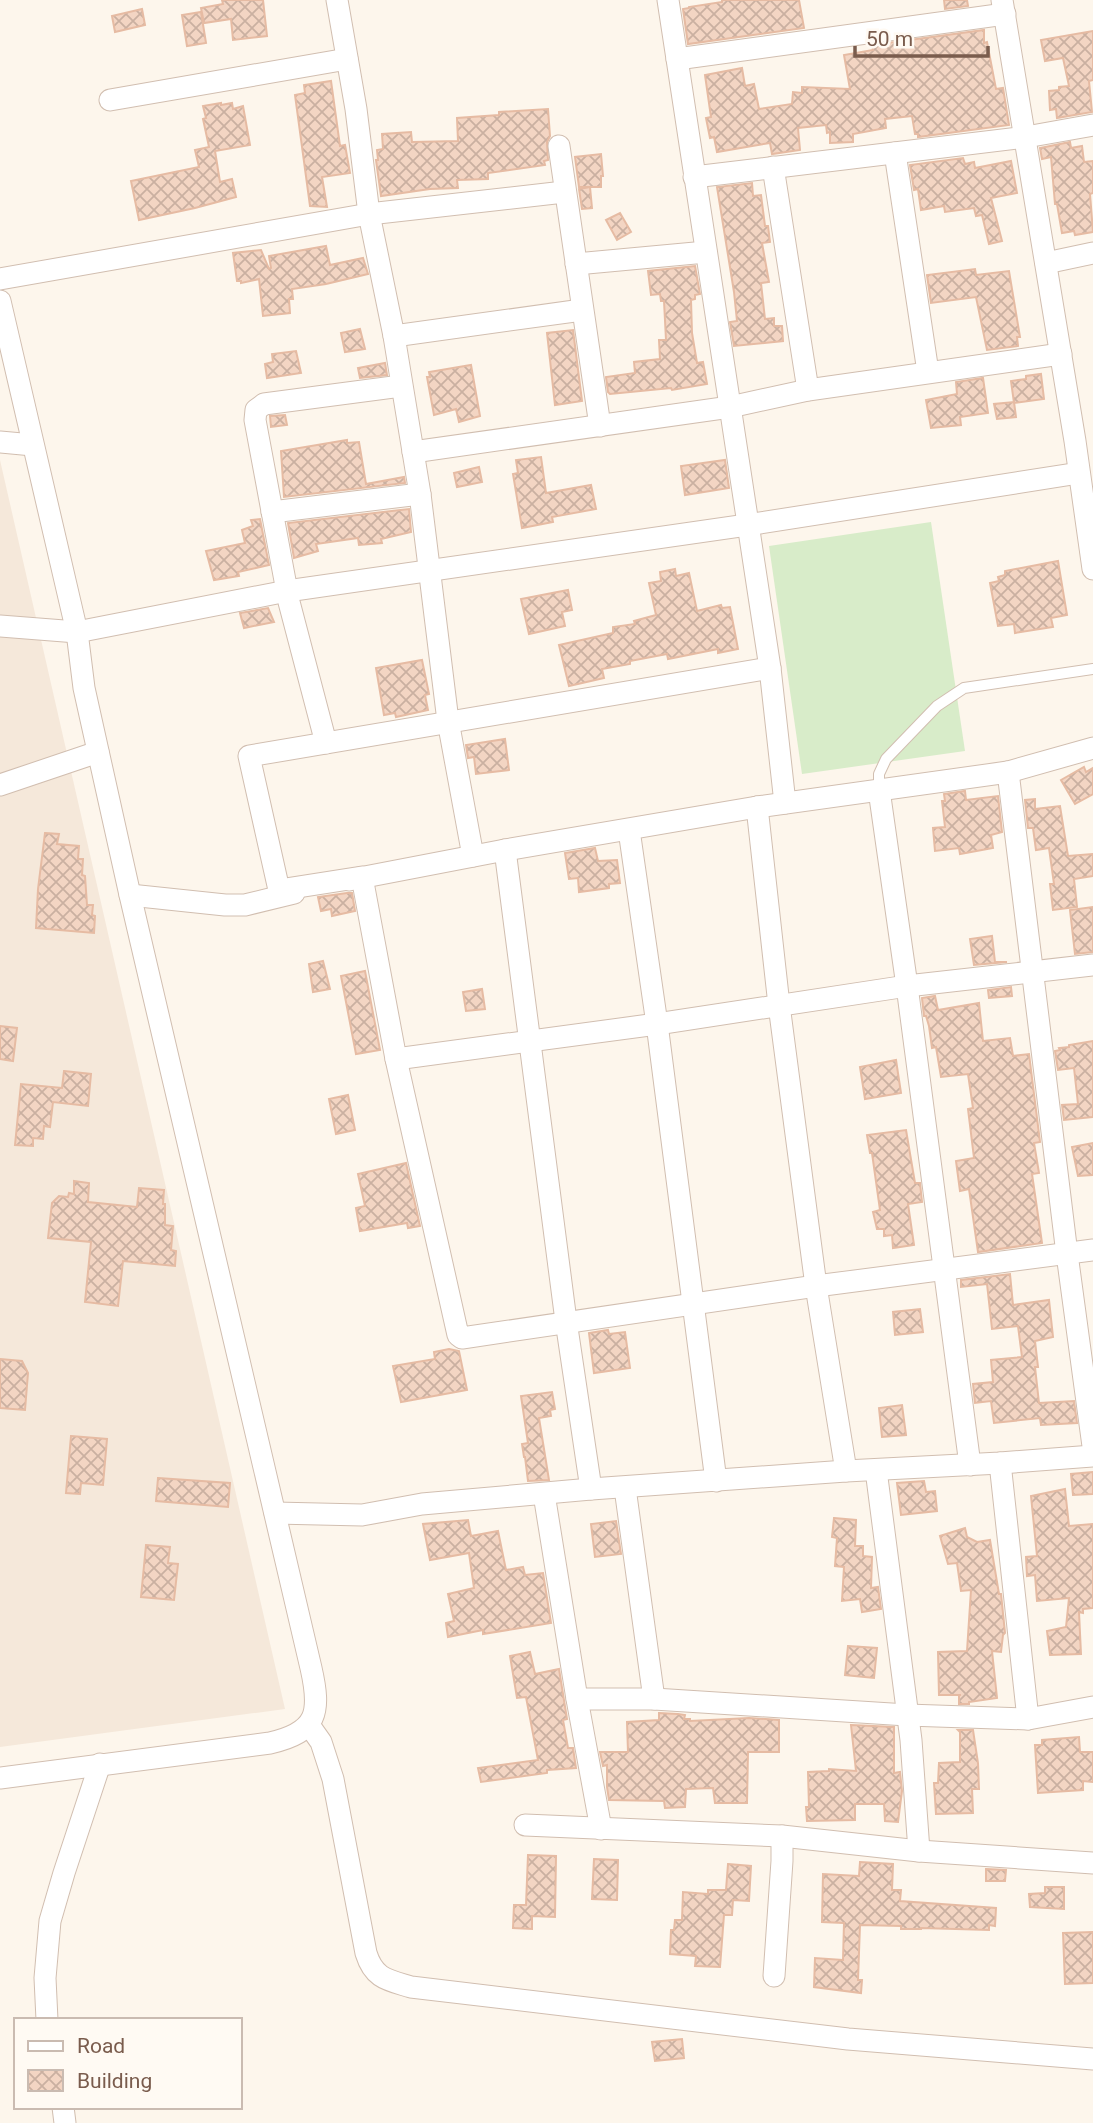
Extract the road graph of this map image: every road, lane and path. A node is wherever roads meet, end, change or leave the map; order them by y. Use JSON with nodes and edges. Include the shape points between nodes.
{"nodes":[{"id":1,"x":337,"y":0,"type":"edge"},
{"id":2,"x":668,"y":0,"type":"edge"},
{"id":3,"x":1004,"y":7,"type":"edge"},
{"id":4,"x":347,"y":59,"type":"junction"},
{"id":5,"x":677,"y":59,"type":"junction"},
{"id":6,"x":110,"y":100,"type":"dead end"},
{"id":7,"x":1093,"y":125,"type":"edge"},
{"id":8,"x":1026,"y":136,"type":"junction"},
{"id":9,"x":559,"y":146,"type":"dead end"},
{"id":10,"x":895,"y":153,"type":"junction"},
{"id":11,"x":773,"y":167,"type":"junction"},
{"id":12,"x":694,"y":177,"type":"junction"},
{"id":13,"x":564,"y":192,"type":"junction"},
{"id":14,"x":369,"y":214,"type":"junction"},
{"id":15,"x":706,"y":253,"type":"junction"},
{"id":16,"x":1093,"y":253,"type":"edge"},
{"id":17,"x":1046,"y":263,"type":"junction"},
{"id":18,"x":576,"y":264,"type":"junction"},
{"id":19,"x":0,"y":279,"type":"edge"},
{"id":20,"x":0,"y":301,"type":"edge"},
{"id":21,"x":582,"y":310,"type":"junction"},
{"id":22,"x":394,"y":336,"type":"junction"},
{"id":23,"x":1061,"y":354,"type":"junction"},
{"id":24,"x":928,"y":372,"type":"junction"},
{"id":25,"x":401,"y":386,"type":"junction"},
{"id":26,"x":808,"y":390,"type":"junction"},
{"id":27,"x":730,"y":407,"type":"junction"},
{"id":28,"x":600,"y":426,"type":"junction"},
{"id":29,"x":1084,"y":439,"type":"edge"},
{"id":30,"x":0,"y":442,"type":"edge"},
{"id":31,"x":33,"y":445,"type":"junction"},
{"id":32,"x":413,"y":452,"type":"junction"},
{"id":33,"x":1079,"y":472,"type":"junction"},
{"id":34,"x":420,"y":494,"type":"junction"},
{"id":35,"x":272,"y":512,"type":"junction"},
{"id":36,"x":747,"y":525,"type":"junction"},
{"id":37,"x":431,"y":569,"type":"junction"},
{"id":38,"x":1093,"y":569,"type":"edge"},
{"id":39,"x":286,"y":591,"type":"junction"},
{"id":40,"x":0,"y":626,"type":"edge"},
{"id":41,"x":76,"y":632,"type":"junction"},
{"id":42,"x":770,"y":668,"type":"junction"},
{"id":43,"x":1093,"y":669,"type":"edge"},
{"id":44,"x":448,"y":721,"type":"junction"},
{"id":45,"x":326,"y":743,"type":"junction"},
{"id":46,"x":1093,"y":748,"type":"edge"},
{"id":47,"x":98,"y":752,"type":"junction"},
{"id":48,"x":1008,"y":772,"type":"junction"},
{"id":49,"x":0,"y":785,"type":"edge"},
{"id":50,"x":879,"y":790,"type":"junction"},
{"id":51,"x":785,"y":803,"type":"junction"},
{"id":52,"x":757,"y":807,"type":"junction"},
{"id":53,"x":629,"y":830,"type":"junction"},
{"id":54,"x":505,"y":850,"type":"junction"},
{"id":55,"x":473,"y":856,"type":"junction"},
{"id":56,"x":362,"y":877,"type":"junction"},
{"id":57,"x":130,"y":895,"type":"junction"},
{"id":58,"x":1093,"y":965,"type":"edge"},
{"id":59,"x":1033,"y":972,"type":"junction"},
{"id":60,"x":907,"y":986,"type":"junction"},
{"id":61,"x":779,"y":1005,"type":"junction"},
{"id":62,"x":657,"y":1024,"type":"junction"},
{"id":63,"x":531,"y":1041,"type":"junction"},
{"id":64,"x":396,"y":1059,"type":"junction"},
{"id":65,"x":1093,"y":1250,"type":"edge"},
{"id":66,"x":1067,"y":1254,"type":"junction"},
{"id":67,"x":943,"y":1268,"type":"junction"},
{"id":68,"x":816,"y":1286,"type":"junction"},
{"id":69,"x":692,"y":1303,"type":"junction"},
{"id":70,"x":566,"y":1321,"type":"junction"},
{"id":71,"x":1093,"y":1446,"type":"edge"},
{"id":72,"x":1093,"y":1456,"type":"edge"},
{"id":73,"x":1000,"y":1463,"type":"junction"},
{"id":74,"x":970,"y":1465,"type":"junction"},
{"id":75,"x":876,"y":1470,"type":"junction"},
{"id":76,"x":846,"y":1471,"type":"junction"},
{"id":77,"x":716,"y":1480,"type":"junction"},
{"id":78,"x":625,"y":1488,"type":"junction"},
{"id":79,"x":591,"y":1489,"type":"junction"},
{"id":80,"x":544,"y":1494,"type":"junction"},
{"id":81,"x":275,"y":1513,"type":"junction"},
{"id":82,"x":577,"y":1699,"type":"junction"},
{"id":83,"x":654,"y":1699,"type":"junction"},
{"id":84,"x":1093,"y":1707,"type":"edge"},
{"id":85,"x":907,"y":1715,"type":"junction"},
{"id":86,"x":1028,"y":1719,"type":"junction"},
{"id":87,"x":309,"y":1725,"type":"junction"},
{"id":88,"x":100,"y":1765,"type":"junction"},
{"id":89,"x":0,"y":1777,"type":"edge"},
{"id":90,"x":525,"y":1825,"type":"dead end"},
{"id":91,"x":601,"y":1829,"type":"junction"},
{"id":92,"x":782,"y":1836,"type":"junction"},
{"id":93,"x":919,"y":1851,"type":"junction"},
{"id":94,"x":1093,"y":1863,"type":"edge"},
{"id":95,"x":774,"y":1976,"type":"dead end"},
{"id":96,"x":47,"y":2018,"type":"edge"},
{"id":97,"x":1093,"y":2059,"type":"edge"}],
"edges":[{"from":1,"to":4,"type":"street"},
{"from":2,"to":5,"type":"street"},
{"from":3,"to":5,"type":"street"},
{"from":3,"to":8,"type":"street"},
{"from":4,"to":6,"type":"street"},
{"from":4,"to":14,"type":"street"},
{"from":5,"to":12,"type":"street"},
{"from":7,"to":8,"type":"street"},
{"from":8,"to":10,"type":"street"},
{"from":8,"to":17,"type":"street"},
{"from":9,"to":13,"type":"street"},
{"from":10,"to":11,"type":"street"},
{"from":10,"to":24,"type":"street"},
{"from":11,"to":12,"type":"street"},
{"from":11,"to":26,"type":"street"},
{"from":12,"to":15,"type":"street"},
{"from":13,"to":14,"type":"street"},
{"from":13,"to":18,"type":"street"},
{"from":14,"to":19,"type":"street"},
{"from":14,"to":22,"type":"street"},
{"from":15,"to":18,"type":"street"},
{"from":15,"to":27,"type":"street"},
{"from":16,"to":17,"type":"street"},
{"from":17,"to":23,"type":"street"},
{"from":18,"to":21,"type":"street"},
{"from":20,"to":31,"type":"street"},
{"from":21,"to":22,"type":"street"},
{"from":21,"to":28,"type":"street"},
{"from":22,"to":25,"type":"street"},
{"from":23,"to":24,"type":"street"},
{"from":23,"to":29,"type":"street"},
{"from":24,"to":26,"type":"street"},
{"from":25,"to":32,"type":"street"},
{"from":25,"to":35,"type":"street","via":[[264,404],[256,410],[254,420]]},
{"from":26,"to":27,"type":"street"},
{"from":27,"to":28,"type":"street"},
{"from":27,"to":36,"type":"street"},
{"from":28,"to":32,"type":"street"},
{"from":29,"to":33,"type":"street"},
{"from":30,"to":31,"type":"street"},
{"from":31,"to":41,"type":"street"},
{"from":32,"to":34,"type":"street"},
{"from":33,"to":36,"type":"street"},
{"from":33,"to":38,"type":"street"},
{"from":34,"to":35,"type":"street"},
{"from":34,"to":37,"type":"street"},
{"from":35,"to":39,"type":"street"},
{"from":36,"to":37,"type":"street"},
{"from":36,"to":42,"type":"street"},
{"from":37,"to":39,"type":"street"},
{"from":37,"to":44,"type":"street"},
{"from":39,"to":41,"type":"street"},
{"from":39,"to":45,"type":"street"},
{"from":40,"to":41,"type":"street"},
{"from":41,"to":47,"type":"street"},
{"from":42,"to":44,"type":"street"},
{"from":42,"to":51,"type":"street"},
{"from":43,"to":50,"type":"lane","via":[[964,688],[937,706],[886,759],[879,774]]},
{"from":44,"to":45,"type":"street"},
{"from":44,"to":55,"type":"street"},
{"from":45,"to":56,"type":"street","via":[[249,756],[279,890]]},
{"from":46,"to":48,"type":"street"},
{"from":47,"to":49,"type":"street"},
{"from":47,"to":57,"type":"street"},
{"from":48,"to":50,"type":"street"},
{"from":48,"to":59,"type":"street"},
{"from":50,"to":51,"type":"street"},
{"from":50,"to":60,"type":"street"},
{"from":51,"to":52,"type":"street"},
{"from":52,"to":53,"type":"street"},
{"from":52,"to":61,"type":"street"},
{"from":53,"to":54,"type":"street"},
{"from":53,"to":62,"type":"street"},
{"from":54,"to":55,"type":"street"},
{"from":54,"to":63,"type":"street"},
{"from":55,"to":56,"type":"street"},
{"from":56,"to":57,"type":"street","via":[[245,905]]},
{"from":56,"to":64,"type":"street"},
{"from":57,"to":81,"type":"street"},
{"from":58,"to":59,"type":"street"},
{"from":59,"to":60,"type":"street"},
{"from":59,"to":66,"type":"street"},
{"from":60,"to":61,"type":"street"},
{"from":60,"to":67,"type":"street"},
{"from":61,"to":62,"type":"street"},
{"from":61,"to":68,"type":"street"},
{"from":62,"to":63,"type":"street"},
{"from":62,"to":69,"type":"street"},
{"from":63,"to":64,"type":"street"},
{"from":63,"to":70,"type":"street"},
{"from":64,"to":70,"type":"street","via":[[458,1335]]},
{"from":65,"to":66,"type":"street"},
{"from":66,"to":67,"type":"street"},
{"from":66,"to":71,"type":"street"},
{"from":67,"to":68,"type":"street"},
{"from":67,"to":74,"type":"street"},
{"from":68,"to":69,"type":"street"},
{"from":68,"to":76,"type":"street"},
{"from":69,"to":70,"type":"street"},
{"from":69,"to":77,"type":"street"},
{"from":70,"to":79,"type":"street"},
{"from":72,"to":73,"type":"street"},
{"from":73,"to":74,"type":"street"},
{"from":73,"to":86,"type":"street"},
{"from":74,"to":75,"type":"street"},
{"from":75,"to":76,"type":"street"},
{"from":75,"to":85,"type":"street"},
{"from":76,"to":77,"type":"street"},
{"from":77,"to":78,"type":"street"},
{"from":78,"to":79,"type":"street"},
{"from":78,"to":83,"type":"street"},
{"from":79,"to":80,"type":"street"},
{"from":80,"to":81,"type":"street","via":[[422,1504],[362,1515]]},
{"from":80,"to":82,"type":"street"},
{"from":81,"to":87,"type":"street","via":[[315,1684],[315,1714]]},
{"from":82,"to":83,"type":"street"},
{"from":82,"to":91,"type":"street"},
{"from":83,"to":85,"type":"street"},
{"from":84,"to":86,"type":"street"},
{"from":85,"to":86,"type":"street"},
{"from":85,"to":93,"type":"street"},
{"from":87,"to":88,"type":"street","via":[[270,1743]]},
{"from":87,"to":97,"type":"street","via":[[321,1742],[332,1779],[366,1953],[383,1979],[411,1987],[836,2038]]},
{"from":88,"to":89,"type":"street"},
{"from":88,"to":96,"type":"street","via":[[50,1921]]},
{"from":90,"to":91,"type":"street"},
{"from":91,"to":92,"type":"street"},
{"from":92,"to":93,"type":"street"},
{"from":92,"to":95,"type":"street"},
{"from":93,"to":94,"type":"street"}]}
